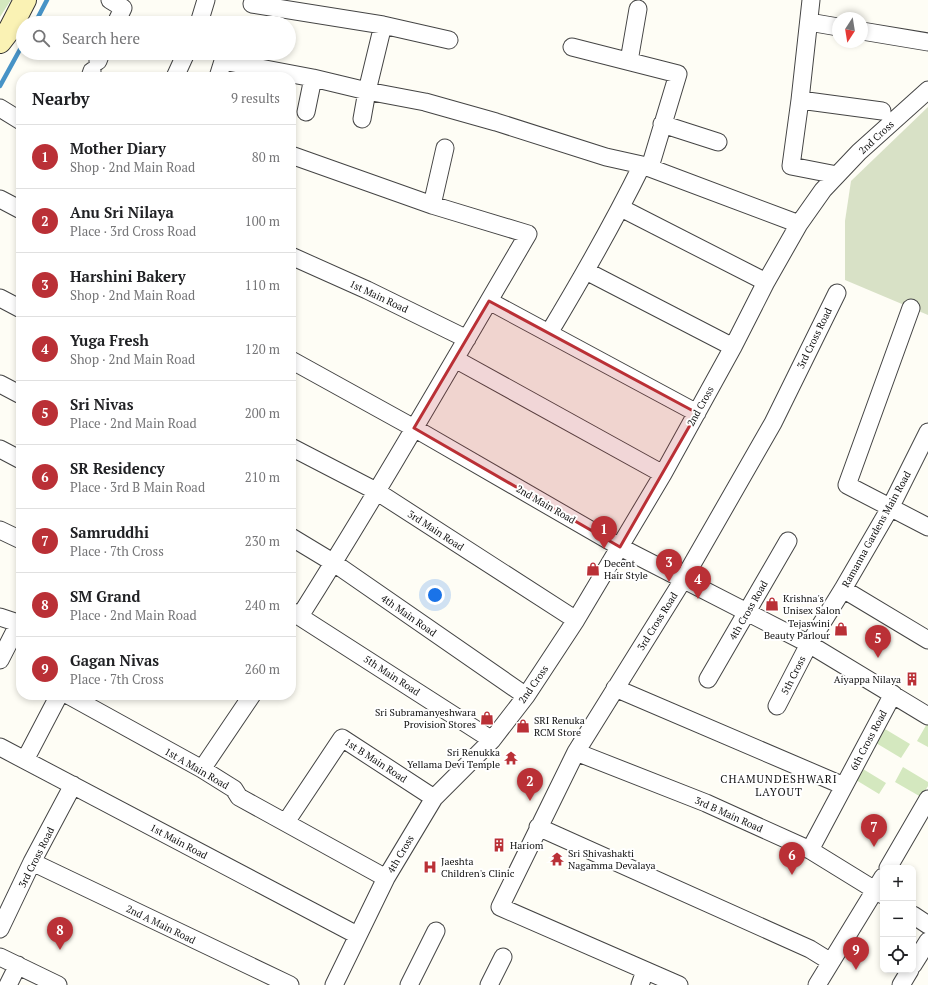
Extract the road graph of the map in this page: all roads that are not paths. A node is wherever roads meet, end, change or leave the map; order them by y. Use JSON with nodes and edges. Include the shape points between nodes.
{"nodes":[{"id":1,"x":25,"y":0,"type":"edge"},
{"id":2,"x":110,"y":0,"type":"edge"},
{"id":3,"x":206,"y":0,"type":"edge"},
{"id":4,"x":811,"y":0,"type":"edge"},
{"id":5,"x":252,"y":4,"type":"dead end"},
{"id":6,"x":638,"y":9,"type":"dead end"},
{"id":7,"x":17,"y":16,"type":"edge"},
{"id":8,"x":119,"y":16,"type":"edge"},
{"id":9,"x":201,"y":16,"type":"edge"},
{"id":10,"x":16,"y":17,"type":"edge"},
{"id":11,"x":809,"y":22,"type":"junction"},
{"id":12,"x":383,"y":25,"type":"junction"},
{"id":13,"x":832,"y":26,"type":"edge"},
{"id":14,"x":868,"y":32,"type":"edge"},
{"id":15,"x":449,"y":40,"type":"dead end"},
{"id":16,"x":0,"y":42,"type":"edge"},
{"id":17,"x":928,"y":42,"type":"edge"},
{"id":18,"x":572,"y":47,"type":"dead end"},
{"id":19,"x":183,"y":60,"type":"edge"},
{"id":20,"x":629,"y":61,"type":"junction"},
{"id":21,"x":177,"y":72,"type":"edge"},
{"id":22,"x":220,"y":72,"type":"edge"},
{"id":23,"x":281,"y":72,"type":"edge"},
{"id":24,"x":296,"y":75,"type":"edge"},
{"id":25,"x":313,"y":78,"type":"junction"},
{"id":26,"x":928,"y":90,"type":"edge"},
{"id":27,"x":367,"y":91,"type":"junction"},
{"id":28,"x":800,"y":100,"type":"junction"},
{"id":29,"x":0,"y":108,"type":"edge"},
{"id":30,"x":306,"y":112,"type":"dead end"},
{"id":31,"x":882,"y":112,"type":"dead end"},
{"id":32,"x":16,"y":117,"type":"edge"},
{"id":33,"x":362,"y":119,"type":"dead end"},
{"id":34,"x":662,"y":124,"type":"junction"},
{"id":35,"x":718,"y":142,"type":"dead end"},
{"id":36,"x":445,"y":148,"type":"dead end"},
{"id":37,"x":296,"y":157,"type":"edge"},
{"id":38,"x":646,"y":166,"type":"junction"},
{"id":39,"x":837,"y":175,"type":"junction"},
{"id":40,"x":0,"y":199,"type":"edge"},
{"id":41,"x":432,"y":205,"type":"junction"},
{"id":42,"x":16,"y":207,"type":"edge"},
{"id":43,"x":621,"y":208,"type":"junction"},
{"id":44,"x":799,"y":224,"type":"junction"},
{"id":45,"x":296,"y":258,"type":"edge"},
{"id":46,"x":586,"y":271,"type":"junction"},
{"id":47,"x":766,"y":282,"type":"junction"},
{"id":48,"x":837,"y":293,"type":"dead end"},
{"id":49,"x":0,"y":298,"type":"edge"},
{"id":50,"x":489,"y":301,"type":"junction"},
{"id":51,"x":16,"y":306,"type":"edge"},
{"id":52,"x":911,"y":308,"type":"dead end"},
{"id":53,"x":548,"y":333,"type":"junction"},
{"id":54,"x":467,"y":338,"type":"junction"},
{"id":55,"x":733,"y":347,"type":"junction"},
{"id":56,"x":455,"y":359,"type":"junction"},
{"id":57,"x":296,"y":363,"type":"edge"},
{"id":58,"x":0,"y":384,"type":"edge"},
{"id":59,"x":16,"y":392,"type":"edge"},
{"id":60,"x":697,"y":413,"type":"junction"},
{"id":61,"x":414,"y":428,"type":"junction"},
{"id":62,"x":928,"y":432,"type":"edge"},
{"id":63,"x":0,"y":449,"type":"edge"},
{"id":64,"x":296,"y":450,"type":"edge"},
{"id":65,"x":16,"y":457,"type":"edge"},
{"id":66,"x":663,"y":474,"type":"junction"},
{"id":67,"x":376,"y":491,"type":"junction"},
{"id":68,"x":890,"y":508,"type":"junction"},
{"id":69,"x":928,"y":527,"type":"edge"},
{"id":70,"x":0,"y":530,"type":"edge"},
{"id":71,"x":16,"y":538,"type":"edge"},
{"id":72,"x":296,"y":540,"type":"edge"},
{"id":73,"x":788,"y":541,"type":"dead end"},
{"id":74,"x":620,"y":547,"type":"junction"},
{"id":75,"x":334,"y":562,"type":"junction"},
{"id":76,"x":683,"y":580,"type":"junction"},
{"id":77,"x":843,"y":589,"type":"junction"},
{"id":78,"x":296,"y":612,"type":"edge"},
{"id":79,"x":747,"y":612,"type":"junction"},
{"id":80,"x":296,"y":614,"type":"edge"},
{"id":81,"x":0,"y":617,"type":"edge"},
{"id":82,"x":576,"y":620,"type":"junction"},
{"id":83,"x":16,"y":623,"type":"edge"},
{"id":84,"x":16,"y":631,"type":"edge"},
{"id":85,"x":928,"y":640,"type":"edge"},
{"id":86,"x":809,"y":644,"type":"junction"},
{"id":87,"x":0,"y":660,"type":"edge"},
{"id":88,"x":708,"y":679,"type":"dead end"},
{"id":89,"x":616,"y":688,"type":"junction"},
{"id":90,"x":893,"y":694,"type":"junction"},
{"id":91,"x":526,"y":696,"type":"junction"},
{"id":92,"x":57,"y":700,"type":"edge"},
{"id":93,"x":77,"y":700,"type":"edge"},
{"id":94,"x":249,"y":700,"type":"edge"},
{"id":95,"x":777,"y":706,"type":"dead end"},
{"id":96,"x":928,"y":716,"type":"edge"},
{"id":97,"x":492,"y":740,"type":"junction"},
{"id":98,"x":0,"y":747,"type":"edge"},
{"id":99,"x":576,"y":752,"type":"junction"},
{"id":100,"x":25,"y":760,"type":"junction"},
{"id":101,"x":202,"y":769,"type":"junction"},
{"id":102,"x":74,"y":785,"type":"junction"},
{"id":103,"x":844,"y":786,"type":"junction"},
{"id":104,"x":434,"y":798,"type":"junction"},
{"id":105,"x":928,"y":799,"type":"edge"},
{"id":106,"x":286,"y":822,"type":"junction"},
{"id":107,"x":538,"y":827,"type":"junction"},
{"id":108,"x":810,"y":850,"type":"junction"},
{"id":109,"x":32,"y":862,"type":"junction"},
{"id":110,"x":890,"y":865,"type":"edge"},
{"id":111,"x":386,"y":878,"type":"junction"},
{"id":112,"x":880,"y":887,"type":"edge"},
{"id":113,"x":916,"y":917,"type":"edge"},
{"id":114,"x":928,"y":925,"type":"edge"},
{"id":115,"x":0,"y":929,"type":"edge"},
{"id":116,"x":436,"y":931,"type":"dead end"},
{"id":117,"x":357,"y":935,"type":"junction"},
{"id":118,"x":928,"y":941,"type":"edge"},
{"id":119,"x":0,"y":957,"type":"edge"},
{"id":120,"x":503,"y":957,"type":"dead end"},
{"id":121,"x":916,"y":960,"type":"edge"},
{"id":122,"x":831,"y":962,"type":"junction"},
{"id":123,"x":18,"y":965,"type":"junction"},
{"id":124,"x":908,"y":973,"type":"edge"},
{"id":125,"x":642,"y":978,"type":"edge"},
{"id":126,"x":8,"y":985,"type":"edge"},
{"id":127,"x":58,"y":985,"type":"edge"},
{"id":128,"x":290,"y":985,"type":"edge"},
{"id":129,"x":334,"y":985,"type":"edge"},
{"id":130,"x":409,"y":985,"type":"edge"},
{"id":131,"x":489,"y":985,"type":"edge"},
{"id":132,"x":679,"y":985,"type":"edge"},
{"id":133,"x":817,"y":985,"type":"edge"},
{"id":134,"x":901,"y":985,"type":"edge"}],
"edges":[{"from":1,"to":7,"type":"main road"},
{"from":2,"to":8,"type":"street","via":[[123,8]]},
{"from":3,"to":9,"type":"street"},
{"from":4,"to":11,"type":"street"},
{"from":5,"to":12,"type":"street"},
{"from":6,"to":20,"type":"street"},
{"from":10,"to":16,"type":"main road"},
{"from":11,"to":13,"type":"street"},
{"from":11,"to":28,"type":"street"},
{"from":12,"to":15,"type":"street"},
{"from":12,"to":27,"type":"street"},
{"from":14,"to":17,"type":"street"},
{"from":18,"to":20,"type":"street"},
{"from":19,"to":21,"type":"street"},
{"from":20,"to":34,"type":"street","via":[[678,74]]},
{"from":22,"to":23,"type":"street","via":[[223,61]]},
{"from":24,"to":25,"type":"street"},
{"from":25,"to":27,"type":"street"},
{"from":25,"to":30,"type":"street"},
{"from":26,"to":39,"type":"street","name":"2nd Cross"},
{"from":27,"to":33,"type":"street"},
{"from":27,"to":38,"type":"street","via":[[425,102],[606,157]]},
{"from":28,"to":31,"type":"street"},
{"from":28,"to":39,"type":"street","via":[[791,166]]},
{"from":29,"to":32,"type":"street"},
{"from":34,"to":35,"type":"street"},
{"from":34,"to":38,"type":"street"},
{"from":36,"to":41,"type":"street"},
{"from":37,"to":41,"type":"street"},
{"from":38,"to":43,"type":"street"},
{"from":38,"to":44,"type":"street"},
{"from":39,"to":44,"type":"street","name":"2nd Cross"},
{"from":40,"to":42,"type":"street"},
{"from":41,"to":50,"type":"street","via":[[528,234]]},
{"from":43,"to":46,"type":"street"},
{"from":43,"to":47,"type":"street"},
{"from":44,"to":47,"type":"street","name":"2nd Cross"},
{"from":45,"to":54,"type":"street","name":"1st Main Road"},
{"from":46,"to":53,"type":"street"},
{"from":46,"to":55,"type":"street"},
{"from":47,"to":55,"type":"street","name":"2nd Cross"},
{"from":48,"to":76,"type":"street","name":"3rd Cross Road","via":[[773,423]]},
{"from":49,"to":51,"type":"street"},
{"from":50,"to":53,"type":"street"},
{"from":50,"to":54,"type":"street"},
{"from":52,"to":68,"type":"street","via":[[847,485]]},
{"from":53,"to":60,"type":"street"},
{"from":54,"to":56,"type":"street"},
{"from":55,"to":60,"type":"street","name":"2nd Cross"},
{"from":56,"to":61,"type":"street"},
{"from":56,"to":66,"type":"street"},
{"from":57,"to":61,"type":"street","name":"2nd Main Road"},
{"from":58,"to":59,"type":"street"},
{"from":60,"to":66,"type":"street","name":"2nd Cross"},
{"from":61,"to":67,"type":"street"},
{"from":61,"to":74,"type":"street","name":"2nd Main Road"},
{"from":62,"to":68,"type":"street","name":"Ramanna Gardens Main Road"},
{"from":63,"to":65,"type":"street"},
{"from":64,"to":67,"type":"street","name":"3rd Main Road"},
{"from":66,"to":74,"type":"street","name":"2nd Cross"},
{"from":67,"to":75,"type":"street"},
{"from":67,"to":82,"type":"street","name":"3rd Main Road"},
{"from":68,"to":69,"type":"street"},
{"from":68,"to":77,"type":"street","name":"Ramanna Gardens Main Road"},
{"from":70,"to":71,"type":"street"},
{"from":72,"to":75,"type":"street","name":"4th Main Road"},
{"from":73,"to":79,"type":"street","name":"4th Cross Road"},
{"from":74,"to":76,"type":"street","name":"2nd Main Road"},
{"from":74,"to":82,"type":"street","name":"2nd Cross"},
{"from":75,"to":78,"type":"street"},
{"from":75,"to":91,"type":"street","name":"4th Main Road"},
{"from":76,"to":79,"type":"street","name":"2nd Main Road"},
{"from":76,"to":89,"type":"street","name":"3rd Cross Road"},
{"from":77,"to":85,"type":"street"},
{"from":77,"to":86,"type":"street","name":"Ramanna Gardens Main Road"},
{"from":79,"to":86,"type":"street","name":"2nd Main Road"},
{"from":79,"to":88,"type":"street","name":"4th Cross Road"},
{"from":80,"to":97,"type":"street","name":"5th Main Road"},
{"from":81,"to":83,"type":"street"},
{"from":82,"to":91,"type":"street","name":"2nd Cross"},
{"from":84,"to":87,"type":"street"},
{"from":86,"to":90,"type":"street","name":"2nd Main Road"},
{"from":86,"to":95,"type":"street","name":"5th Cross"},
{"from":89,"to":99,"type":"street","name":"3rd Cross Road"},
{"from":89,"to":103,"type":"street"},
{"from":90,"to":96,"type":"street","name":"2nd Main Road"},
{"from":90,"to":103,"type":"street","name":"6th Cross Road"},
{"from":91,"to":97,"type":"street","name":"2nd Cross"},
{"from":92,"to":100,"type":"street"},
{"from":93,"to":101,"type":"street","name":"1st A Main Road"},
{"from":94,"to":101,"type":"street"},
{"from":97,"to":104,"type":"street","name":"4th Cross"},
{"from":98,"to":100,"type":"street","name":"1st Main Road"},
{"from":99,"to":107,"type":"street","name":"3rd Cross Road"},
{"from":99,"to":108,"type":"street","name":"3rd B Main Road","via":[[706,803]]},
{"from":100,"to":102,"type":"street","name":"1st Main Road"},
{"from":101,"to":106,"type":"street","name":"1st A Main Road","via":[[234,789],[239,797]]},
{"from":102,"to":109,"type":"street","name":"3rd Cross Road"},
{"from":102,"to":117,"type":"street","name":"1st Main Road"},
{"from":103,"to":108,"type":"street","name":"6th Cross Road"},
{"from":104,"to":106,"type":"street","name":"1st B Main Road","via":[[342,738]]},
{"from":104,"to":111,"type":"street","name":"4th Cross"},
{"from":105,"to":110,"type":"street"},
{"from":106,"to":111,"type":"street","name":"1st A Main Road"},
{"from":107,"to":122,"type":"street","via":[[810,949]]},
{"from":107,"to":125,"type":"street","name":"3rd Cross Road","via":[[500,907]]},
{"from":108,"to":112,"type":"street","name":"3rd B Main Road"},
{"from":109,"to":115,"type":"street","name":"3rd Cross Road"},
{"from":109,"to":128,"type":"street","name":"2nd A Main Road"},
{"from":111,"to":117,"type":"street","name":"4th Cross"},
{"from":112,"to":122,"type":"street"},
{"from":113,"to":114,"type":"street"},
{"from":116,"to":130,"type":"street"},
{"from":117,"to":129,"type":"street","name":"4th Cross"},
{"from":118,"to":121,"type":"street"},
{"from":119,"to":123,"type":"street"},
{"from":120,"to":131,"type":"street"},
{"from":122,"to":133,"type":"street"},
{"from":123,"to":126,"type":"street"},
{"from":123,"to":127,"type":"street"},
{"from":124,"to":134,"type":"street"},
{"from":125,"to":132,"type":"street"}]}
